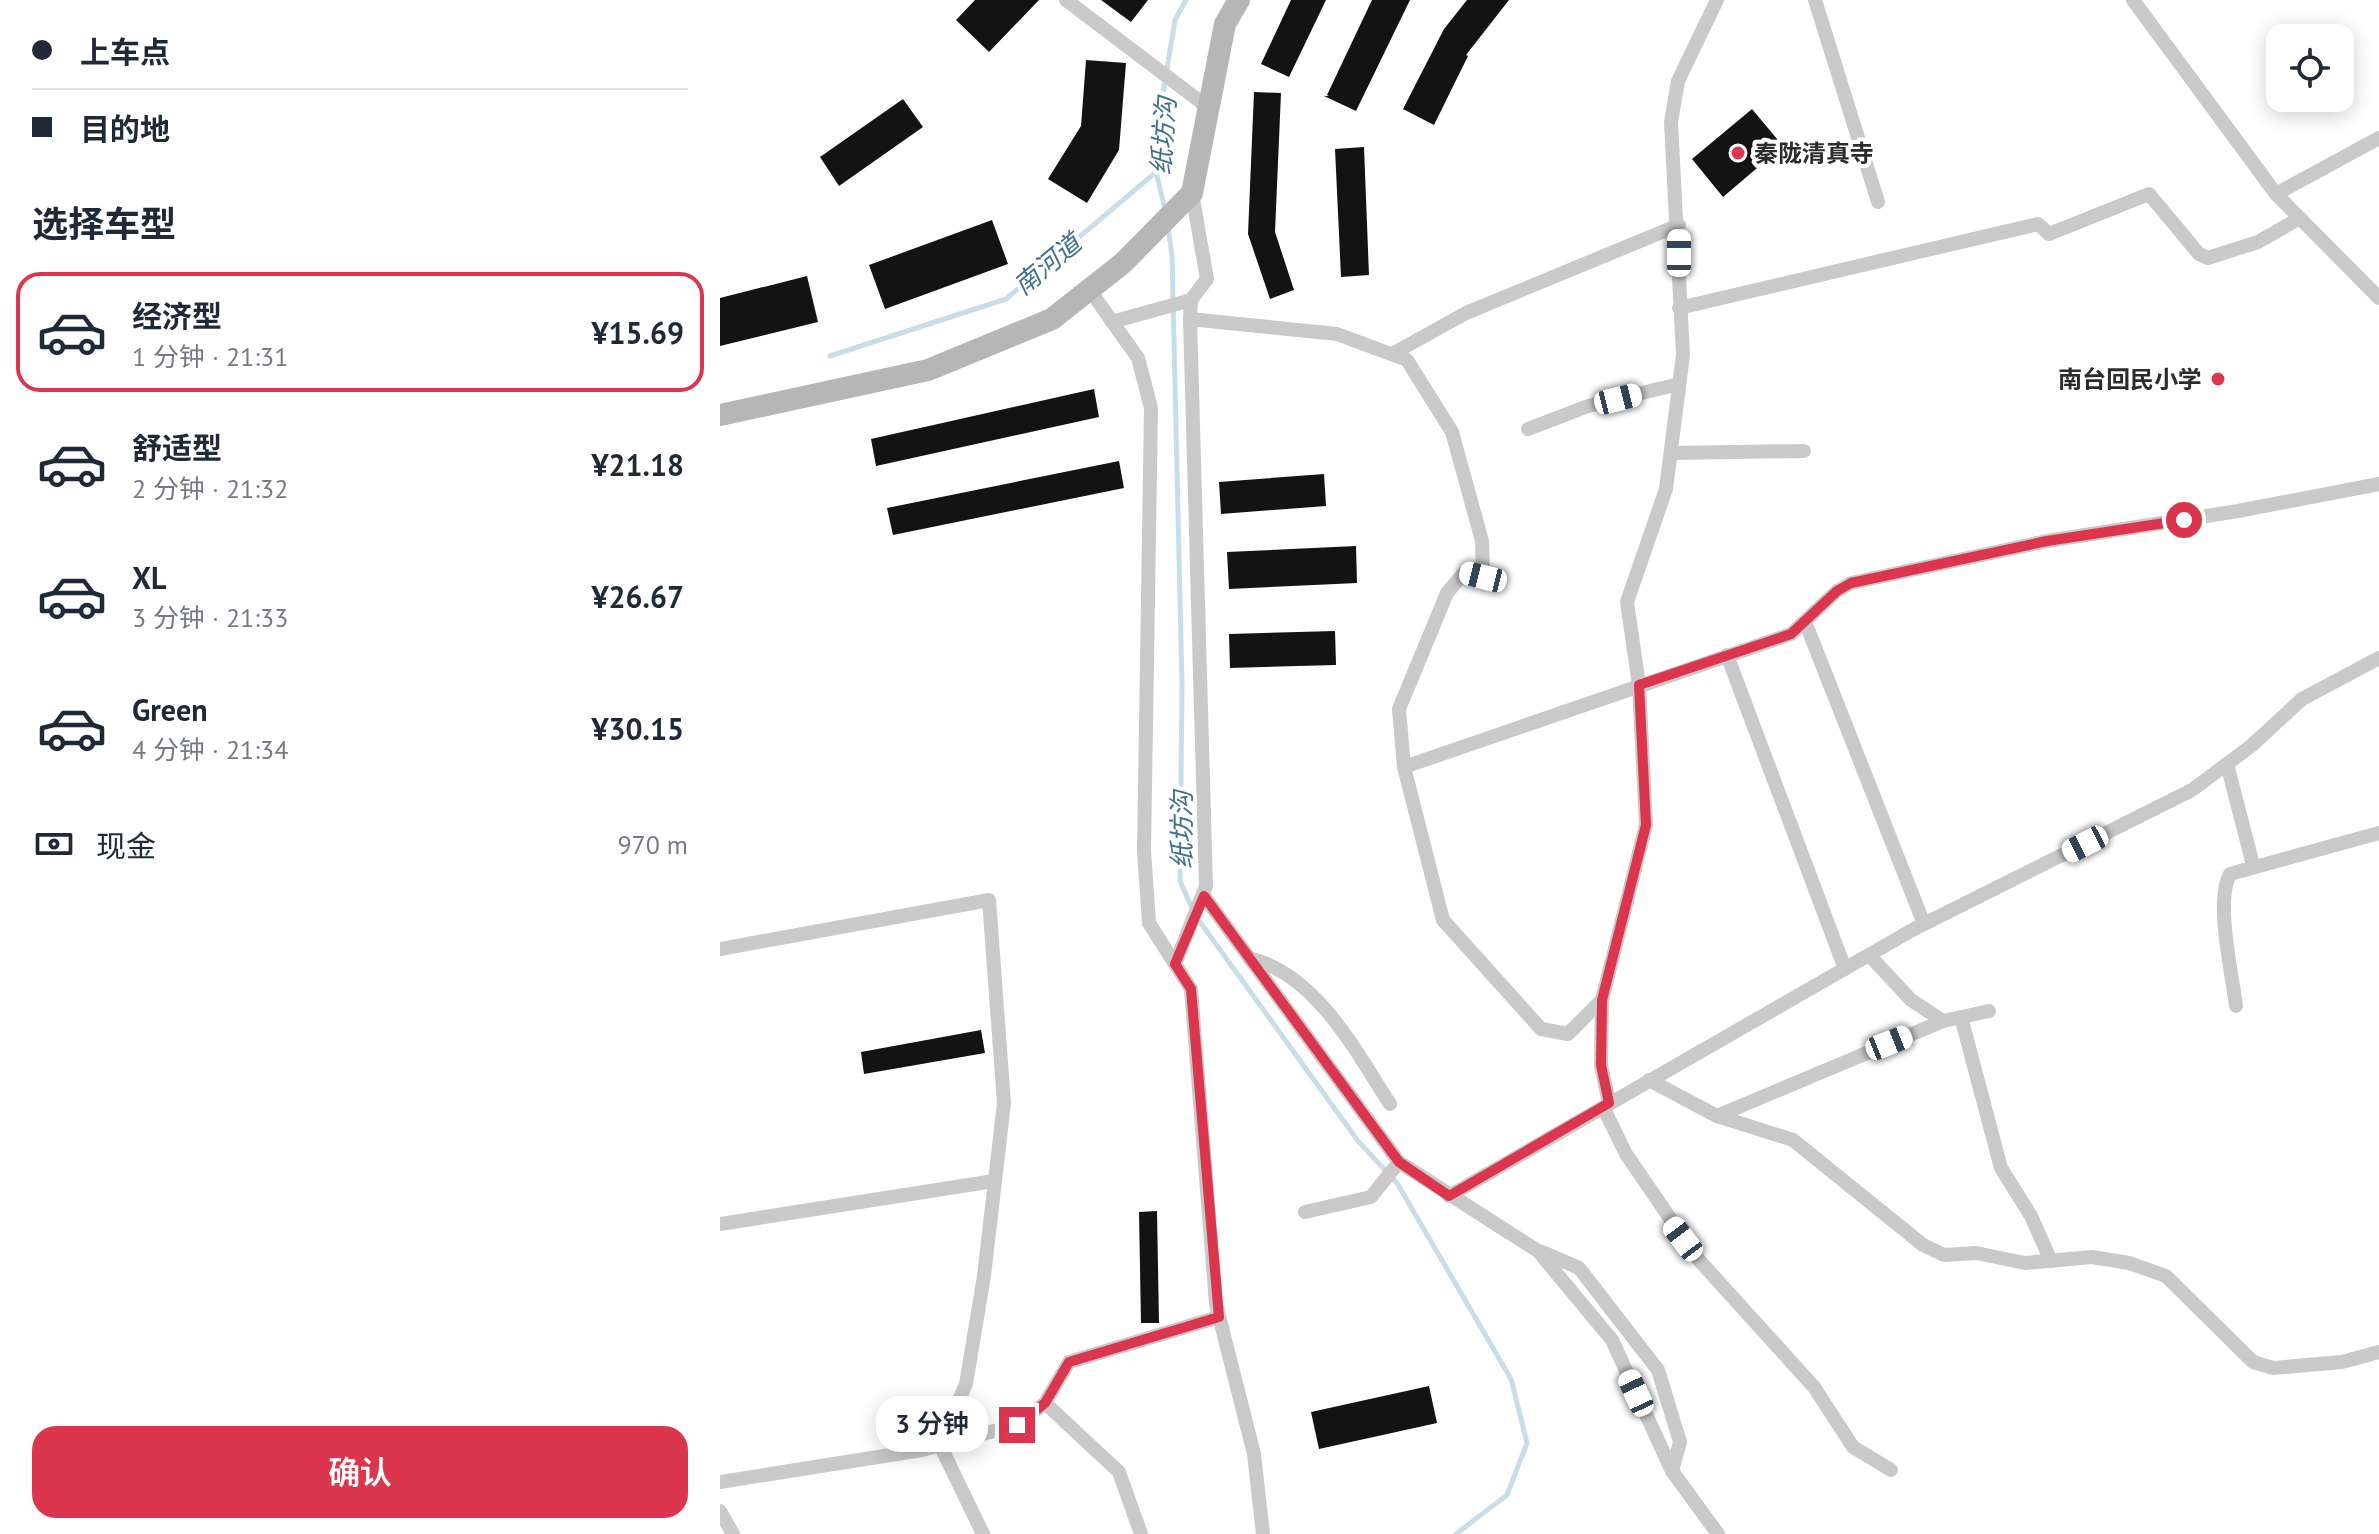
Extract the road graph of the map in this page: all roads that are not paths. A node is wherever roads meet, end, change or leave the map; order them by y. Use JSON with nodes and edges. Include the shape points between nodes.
{"nodes":[{"id":1,"x":1066,"y":0,"type":"edge"},
{"id":2,"x":1239,"y":0,"type":"edge"},
{"id":3,"x":1717,"y":0,"type":"edge"},
{"id":4,"x":1815,"y":0,"type":"edge"},
{"id":5,"x":2133,"y":0,"type":"edge"},
{"id":6,"x":1210,"y":109,"type":"junction"},
{"id":7,"x":2379,"y":138,"type":"edge"},
{"id":8,"x":2276,"y":194,"type":"junction"},
{"id":9,"x":1186,"y":200,"type":"junction"},
{"id":10,"x":1878,"y":202,"type":"dead end"},
{"id":11,"x":2300,"y":218,"type":"junction"},
{"id":12,"x":1679,"y":225,"type":"junction"},
{"id":13,"x":1089,"y":289,"type":"junction"},
{"id":14,"x":2379,"y":298,"type":"edge"},
{"id":15,"x":1185,"y":302,"type":"junction"},
{"id":16,"x":1679,"y":308,"type":"junction"},
{"id":17,"x":1190,"y":319,"type":"junction"},
{"id":18,"x":1112,"y":322,"type":"junction"},
{"id":19,"x":1392,"y":354,"type":"junction"},
{"id":20,"x":1679,"y":384,"type":"junction"},
{"id":21,"x":720,"y":415,"type":"edge"},
{"id":22,"x":1528,"y":429,"type":"dead end"},
{"id":23,"x":1804,"y":451,"type":"dead end"},
{"id":24,"x":1671,"y":453,"type":"junction"},
{"id":25,"x":2379,"y":484,"type":"edge"},
{"id":26,"x":1806,"y":624,"type":"junction"},
{"id":27,"x":1727,"y":655,"type":"junction"},
{"id":28,"x":2379,"y":658,"type":"edge"},
{"id":29,"x":1639,"y":685,"type":"junction"},
{"id":30,"x":2227,"y":764,"type":"junction"},
{"id":31,"x":1404,"y":767,"type":"junction"},
{"id":32,"x":2379,"y":833,"type":"edge"},
{"id":33,"x":2253,"y":865,"type":"junction"},
{"id":34,"x":1202,"y":901,"type":"junction"},
{"id":35,"x":1924,"y":924,"type":"junction"},
{"id":36,"x":720,"y":949,"type":"edge"},
{"id":37,"x":1869,"y":955,"type":"junction"},
{"id":38,"x":1249,"y":958,"type":"junction"},
{"id":39,"x":1175,"y":964,"type":"junction"},
{"id":40,"x":1845,"y":969,"type":"junction"},
{"id":41,"x":1602,"y":1000,"type":"junction"},
{"id":42,"x":2236,"y":1006,"type":"dead end"},
{"id":43,"x":1989,"y":1011,"type":"dead end"},
{"id":44,"x":1961,"y":1017,"type":"junction"},
{"id":45,"x":1943,"y":1021,"type":"junction"},
{"id":46,"x":1649,"y":1080,"type":"junction"},
{"id":47,"x":1390,"y":1104,"type":"dead end"},
{"id":48,"x":1606,"y":1105,"type":"junction"},
{"id":49,"x":1717,"y":1116,"type":"junction"},
{"id":50,"x":1391,"y":1172,"type":"junction"},
{"id":51,"x":994,"y":1181,"type":"junction"},
{"id":52,"x":1449,"y":1196,"type":"junction"},
{"id":53,"x":1305,"y":1212,"type":"dead end"},
{"id":54,"x":720,"y":1224,"type":"edge"},
{"id":55,"x":1538,"y":1251,"type":"junction"},
{"id":56,"x":2051,"y":1261,"type":"junction"},
{"id":57,"x":1219,"y":1317,"type":"junction"},
{"id":58,"x":2379,"y":1352,"type":"edge"},
{"id":59,"x":1045,"y":1403,"type":"junction"},
{"id":60,"x":940,"y":1445,"type":"junction"},
{"id":61,"x":1891,"y":1470,"type":"dead end"},
{"id":62,"x":1672,"y":1471,"type":"junction"},
{"id":63,"x":720,"y":1482,"type":"edge"},
{"id":64,"x":720,"y":1511,"type":"edge"},
{"id":65,"x":733,"y":1534,"type":"edge"},
{"id":66,"x":983,"y":1534,"type":"edge"},
{"id":67,"x":1141,"y":1534,"type":"edge"},
{"id":68,"x":1263,"y":1534,"type":"edge"},
{"id":69,"x":1718,"y":1534,"type":"edge"}],
"edges":[{"from":1,"to":6,"type":"street"},
{"from":2,"to":6,"type":"street","via":[[1225,24]]},
{"from":3,"to":12,"type":"street","via":[[1678,81],[1671,122]]},
{"from":4,"to":10,"type":"street"},
{"from":5,"to":8,"type":"street"},
{"from":6,"to":9,"type":"street"},
{"from":7,"to":8,"type":"street"},
{"from":8,"to":11,"type":"street"},
{"from":9,"to":13,"type":"street"},
{"from":9,"to":15,"type":"street","via":[[1207,279]]},
{"from":11,"to":14,"type":"street"},
{"from":11,"to":16,"type":"street","via":[[2258,242],[2208,258],[2149,194],[2049,234],[2038,224]]},
{"from":12,"to":16,"type":"street"},
{"from":12,"to":19,"type":"street","via":[[1466,313]]},
{"from":13,"to":18,"type":"street"},
{"from":13,"to":21,"type":"street","via":[[1052,319],[928,370]]},
{"from":15,"to":17,"type":"street"},
{"from":15,"to":18,"type":"street"},
{"from":16,"to":20,"type":"street"},
{"from":17,"to":19,"type":"street","via":[[1337,334]]},
{"from":17,"to":34,"type":"street"},
{"from":18,"to":39,"type":"street","via":[[1138,358],[1151,408],[1144,851],[1149,923]]},
{"from":19,"to":31,"type":"street","via":[[1407,360],[1452,432],[1482,541],[1483,577],[1464,573],[1447,593],[1399,709]]},
{"from":20,"to":22,"type":"street","via":[[1588,406]]},
{"from":20,"to":24,"type":"street"},
{"from":23,"to":24,"type":"street"},
{"from":24,"to":29,"type":"street","via":[[1666,489],[1627,602]]},
{"from":25,"to":26,"type":"street","via":[[2047,541],[1851,583]]},
{"from":26,"to":27,"type":"street"},
{"from":26,"to":35,"type":"street"},
{"from":27,"to":29,"type":"street"},
{"from":27,"to":40,"type":"street"},
{"from":28,"to":30,"type":"street","via":[[2302,699]]},
{"from":29,"to":31,"type":"street"},
{"from":29,"to":41,"type":"street","via":[[1646,825]]},
{"from":30,"to":33,"type":"street"},
{"from":30,"to":35,"type":"street","via":[[2192,790]]},
{"from":31,"to":41,"type":"street","via":[[1443,920],[1541,1029],[1568,1034]]},
{"from":32,"to":33,"type":"street"},
{"from":33,"to":42,"type":"street","via":[[2230,874],[2224,885]]},
{"from":34,"to":38,"type":"street"},
{"from":34,"to":39,"type":"street"},
{"from":35,"to":37,"type":"street"},
{"from":36,"to":51,"type":"street","via":[[989,900],[1004,1103]]},
{"from":37,"to":40,"type":"street"},
{"from":37,"to":45,"type":"street","via":[[1911,1000]]},
{"from":38,"to":47,"type":"street","via":[[1270,963],[1303,987],[1338,1024]]},
{"from":38,"to":50,"type":"street"},
{"from":39,"to":57,"type":"street","via":[[1191,989]]},
{"from":40,"to":46,"type":"street"},
{"from":41,"to":48,"type":"street"},
{"from":43,"to":44,"type":"street"},
{"from":44,"to":45,"type":"street"},
{"from":44,"to":56,"type":"street","via":[[2001,1168]]},
{"from":45,"to":49,"type":"street"},
{"from":46,"to":48,"type":"street"},
{"from":46,"to":49,"type":"street"},
{"from":48,"to":52,"type":"street"},
{"from":48,"to":61,"type":"street","via":[[1626,1154],[1698,1259],[1814,1387],[1853,1447]]},
{"from":49,"to":56,"type":"street","via":[[1793,1140],[1923,1245],[1944,1255]]},
{"from":50,"to":52,"type":"street"},
{"from":50,"to":53,"type":"street","via":[[1371,1197]]},
{"from":51,"to":54,"type":"street"},
{"from":51,"to":60,"type":"street","via":[[966,1384]]},
{"from":52,"to":55,"type":"street"},
{"from":55,"to":62,"type":"street","via":[[1612,1340]]},
{"from":55,"to":62,"type":"street","via":[[1579,1268],[1658,1370],[1680,1442]]},
{"from":56,"to":58,"type":"street","via":[[2092,1257],[2166,1276],[2253,1362],[2273,1368],[2342,1362]]},
{"from":57,"to":59,"type":"street","via":[[1069,1362]]},
{"from":57,"to":68,"type":"street","via":[[1254,1454]]},
{"from":59,"to":60,"type":"street","via":[[1017,1425]]},
{"from":59,"to":67,"type":"street","via":[[1119,1472]]},
{"from":60,"to":63,"type":"street"},
{"from":60,"to":66,"type":"street"},
{"from":62,"to":69,"type":"street"},
{"from":64,"to":65,"type":"street"}]}
